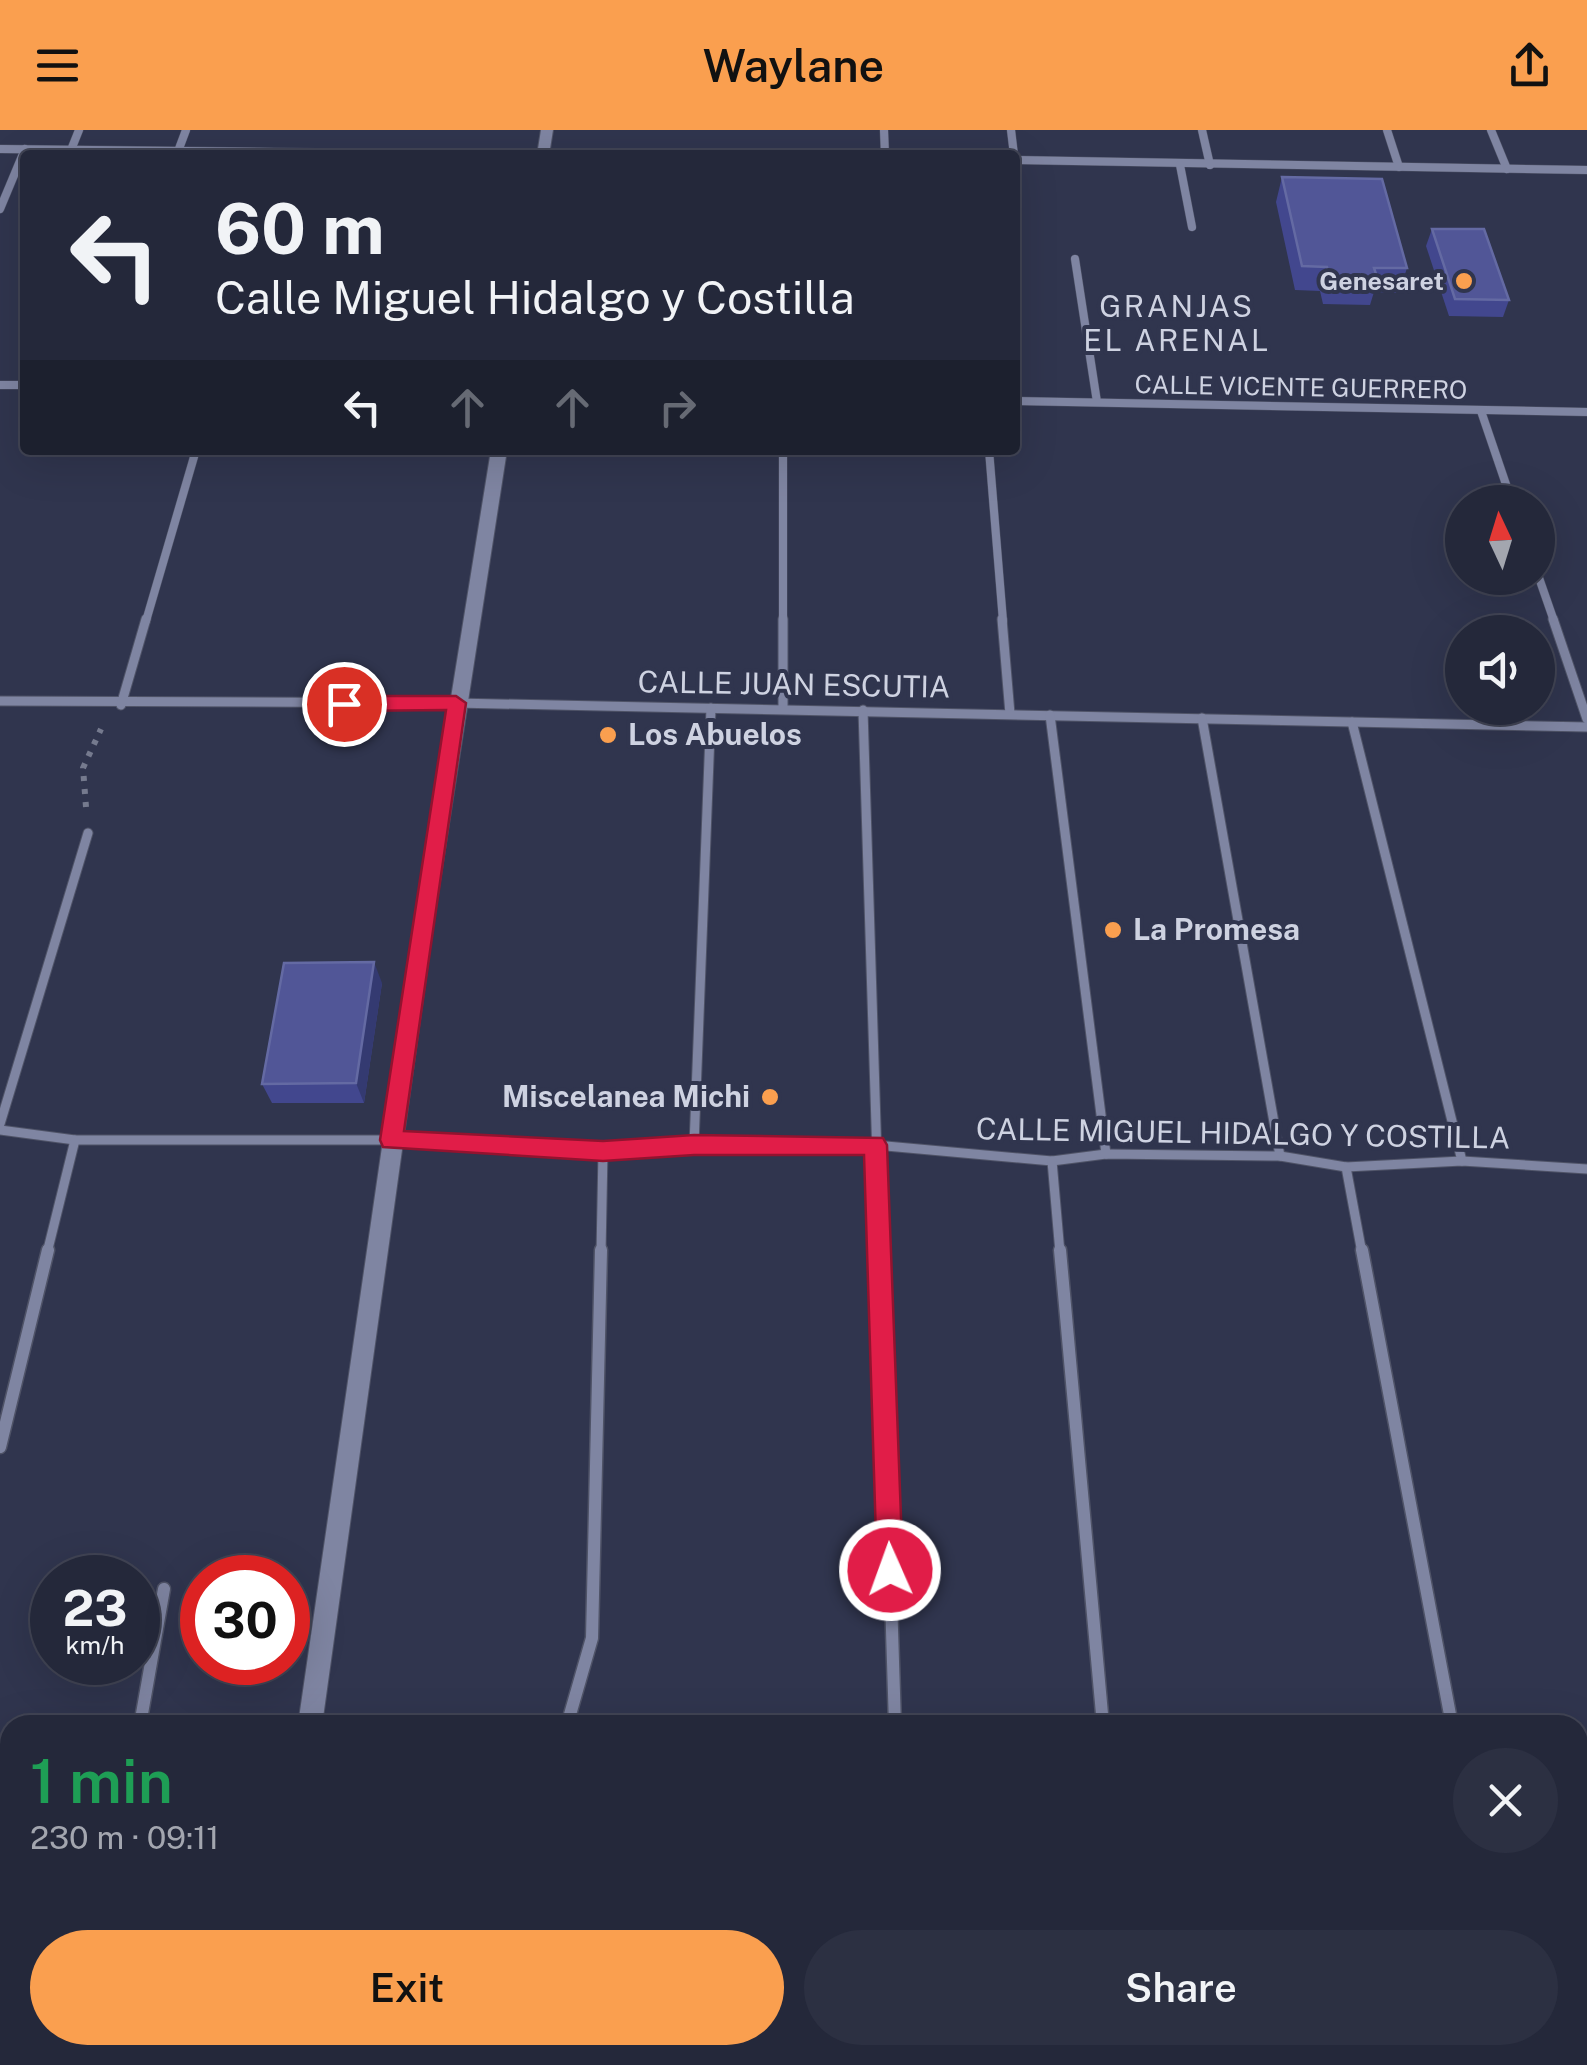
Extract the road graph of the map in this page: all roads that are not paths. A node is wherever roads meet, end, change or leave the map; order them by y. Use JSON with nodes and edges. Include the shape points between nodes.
{"nodes":[{"id":1,"x":79,"y":130,"type":"edge"},
{"id":2,"x":1202,"y":130,"type":"edge"},
{"id":3,"x":1387,"y":130,"type":"edge"},
{"id":4,"x":1491,"y":130,"type":"edge"},
{"id":5,"x":0,"y":149,"type":"edge"},
{"id":6,"x":25,"y":149,"type":"joint"},
{"id":7,"x":71,"y":150,"type":"joint"},
{"id":8,"x":1020,"y":159,"type":"edge"},
{"id":9,"x":20,"y":161,"type":"edge"},
{"id":10,"x":1180,"y":165,"type":"junction"},
{"id":11,"x":1210,"y":165,"type":"junction"},
{"id":12,"x":1399,"y":167,"type":"junction"},
{"id":13,"x":1506,"y":169,"type":"junction"},
{"id":14,"x":1587,"y":170,"type":"edge"},
{"id":15,"x":0,"y":209,"type":"edge"},
{"id":16,"x":1192,"y":227,"type":"dead end"},
{"id":17,"x":1075,"y":259,"type":"dead end"},
{"id":18,"x":1020,"y":401,"type":"edge"},
{"id":19,"x":1097,"y":402,"type":"junction"},
{"id":20,"x":1481,"y":411,"type":"junction"},
{"id":21,"x":1587,"y":412,"type":"edge"},
{"id":22,"x":195,"y":455,"type":"edge"},
{"id":23,"x":498,"y":455,"type":"edge"},
{"id":24,"x":783,"y":455,"type":"edge"},
{"id":25,"x":989,"y":455,"type":"edge"},
{"id":26,"x":1506,"y":485,"type":"edge"},
{"id":27,"x":1545,"y":595,"type":"edge"},
{"id":28,"x":0,"y":701,"type":"edge"},
{"id":29,"x":456,"y":703,"type":"junction"},
{"id":30,"x":121,"y":704,"type":"junction"},
{"id":31,"x":711,"y":708,"type":"junction"},
{"id":32,"x":783,"y":709,"type":"junction"},
{"id":33,"x":863,"y":710,"type":"junction"},
{"id":34,"x":1010,"y":714,"type":"junction"},
{"id":35,"x":1050,"y":715,"type":"junction"},
{"id":36,"x":1202,"y":718,"type":"junction"},
{"id":37,"x":1587,"y":719,"type":"edge"},
{"id":38,"x":1352,"y":722,"type":"junction"},
{"id":39,"x":1587,"y":727,"type":"edge"},
{"id":40,"x":88,"y":833,"type":"road end"},
{"id":41,"x":0,"y":1127,"type":"edge"},
{"id":42,"x":75,"y":1140,"type":"junction"},
{"id":43,"x":392,"y":1140,"type":"junction"},
{"id":44,"x":694,"y":1145,"type":"junction"},
{"id":45,"x":875,"y":1145,"type":"junction"},
{"id":46,"x":603,"y":1151,"type":"junction"},
{"id":47,"x":1106,"y":1154,"type":"junction"},
{"id":48,"x":1280,"y":1156,"type":"junction"},
{"id":49,"x":1052,"y":1161,"type":"junction"},
{"id":50,"x":1462,"y":1162,"type":"junction"},
{"id":51,"x":1346,"y":1167,"type":"junction"},
{"id":52,"x":1587,"y":1170,"type":"edge"},
{"id":53,"x":0,"y":1446,"type":"edge"},
{"id":54,"x":164,"y":1589,"type":"dead end"},
{"id":55,"x":142,"y":1715,"type":"edge"},
{"id":56,"x":311,"y":1715,"type":"edge"},
{"id":57,"x":570,"y":1715,"type":"edge"},
{"id":58,"x":895,"y":1715,"type":"edge"},
{"id":59,"x":1102,"y":1715,"type":"edge"},
{"id":60,"x":1450,"y":1715,"type":"edge"}],
"edges":[{"from":1,"to":7,"type":"street"},
{"from":2,"to":11,"type":"street"},
{"from":3,"to":12,"type":"street"},
{"from":4,"to":13,"type":"street"},
{"from":5,"to":6,"type":"street"},
{"from":6,"to":7,"type":"street"},
{"from":8,"to":10,"type":"street"},
{"from":9,"to":15,"type":"street"},
{"from":10,"to":11,"type":"street"},
{"from":10,"to":16,"type":"street"},
{"from":11,"to":12,"type":"street"},
{"from":12,"to":13,"type":"street"},
{"from":13,"to":14,"type":"street"},
{"from":17,"to":19,"type":"street"},
{"from":18,"to":19,"type":"street","name":"CALLE VICENTE GUERRERO"},
{"from":19,"to":20,"type":"street","name":"CALLE VICENTE GUERRERO"},
{"from":20,"to":21,"type":"street","name":"CALLE VICENTE GUERRERO"},
{"from":20,"to":26,"type":"street"},
{"from":22,"to":30,"type":"street"},
{"from":23,"to":29,"type":"street"},
{"from":24,"to":32,"type":"street"},
{"from":25,"to":34,"type":"street"},
{"from":27,"to":37,"type":"street"},
{"from":28,"to":30,"type":"street","name":"CALLE JUAN ESCUTIA"},
{"from":29,"to":30,"type":"street","name":"CALLE JUAN ESCUTIA"},
{"from":29,"to":31,"type":"street","name":"CALLE JUAN ESCUTIA"},
{"from":29,"to":43,"type":"street"},
{"from":31,"to":32,"type":"street","name":"CALLE JUAN ESCUTIA"},
{"from":31,"to":44,"type":"street"},
{"from":32,"to":33,"type":"street","name":"CALLE JUAN ESCUTIA"},
{"from":33,"to":34,"type":"street","name":"CALLE JUAN ESCUTIA"},
{"from":33,"to":45,"type":"street"},
{"from":34,"to":35,"type":"street","name":"CALLE JUAN ESCUTIA"},
{"from":35,"to":36,"type":"street","name":"CALLE JUAN ESCUTIA"},
{"from":35,"to":47,"type":"street"},
{"from":36,"to":38,"type":"street","name":"CALLE JUAN ESCUTIA"},
{"from":36,"to":48,"type":"street"},
{"from":38,"to":39,"type":"street","name":"CALLE JUAN ESCUTIA"},
{"from":38,"to":50,"type":"street"},
{"from":40,"to":41,"type":"street"},
{"from":41,"to":42,"type":"street","name":"CALLE MIGUEL HIDALGO Y COSTILLA"},
{"from":42,"to":43,"type":"street","name":"CALLE MIGUEL HIDALGO Y COSTILLA"},
{"from":42,"to":53,"type":"street"},
{"from":43,"to":46,"type":"street","name":"CALLE MIGUEL HIDALGO Y COSTILLA"},
{"from":43,"to":56,"type":"street"},
{"from":44,"to":45,"type":"street","name":"CALLE MIGUEL HIDALGO Y COSTILLA"},
{"from":44,"to":46,"type":"street","name":"CALLE MIGUEL HIDALGO Y COSTILLA"},
{"from":45,"to":49,"type":"street","name":"CALLE MIGUEL HIDALGO Y COSTILLA"},
{"from":45,"to":58,"type":"street"},
{"from":46,"to":57,"type":"street","via":[[592,1638]]},
{"from":47,"to":48,"type":"street","name":"CALLE MIGUEL HIDALGO Y COSTILLA"},
{"from":47,"to":49,"type":"street","name":"CALLE MIGUEL HIDALGO Y COSTILLA"},
{"from":48,"to":51,"type":"street","name":"CALLE MIGUEL HIDALGO Y COSTILLA"},
{"from":49,"to":59,"type":"street"},
{"from":50,"to":51,"type":"street","name":"CALLE MIGUEL HIDALGO Y COSTILLA"},
{"from":50,"to":52,"type":"street","name":"CALLE MIGUEL HIDALGO Y COSTILLA"},
{"from":51,"to":60,"type":"street"},
{"from":54,"to":55,"type":"street"}]}
